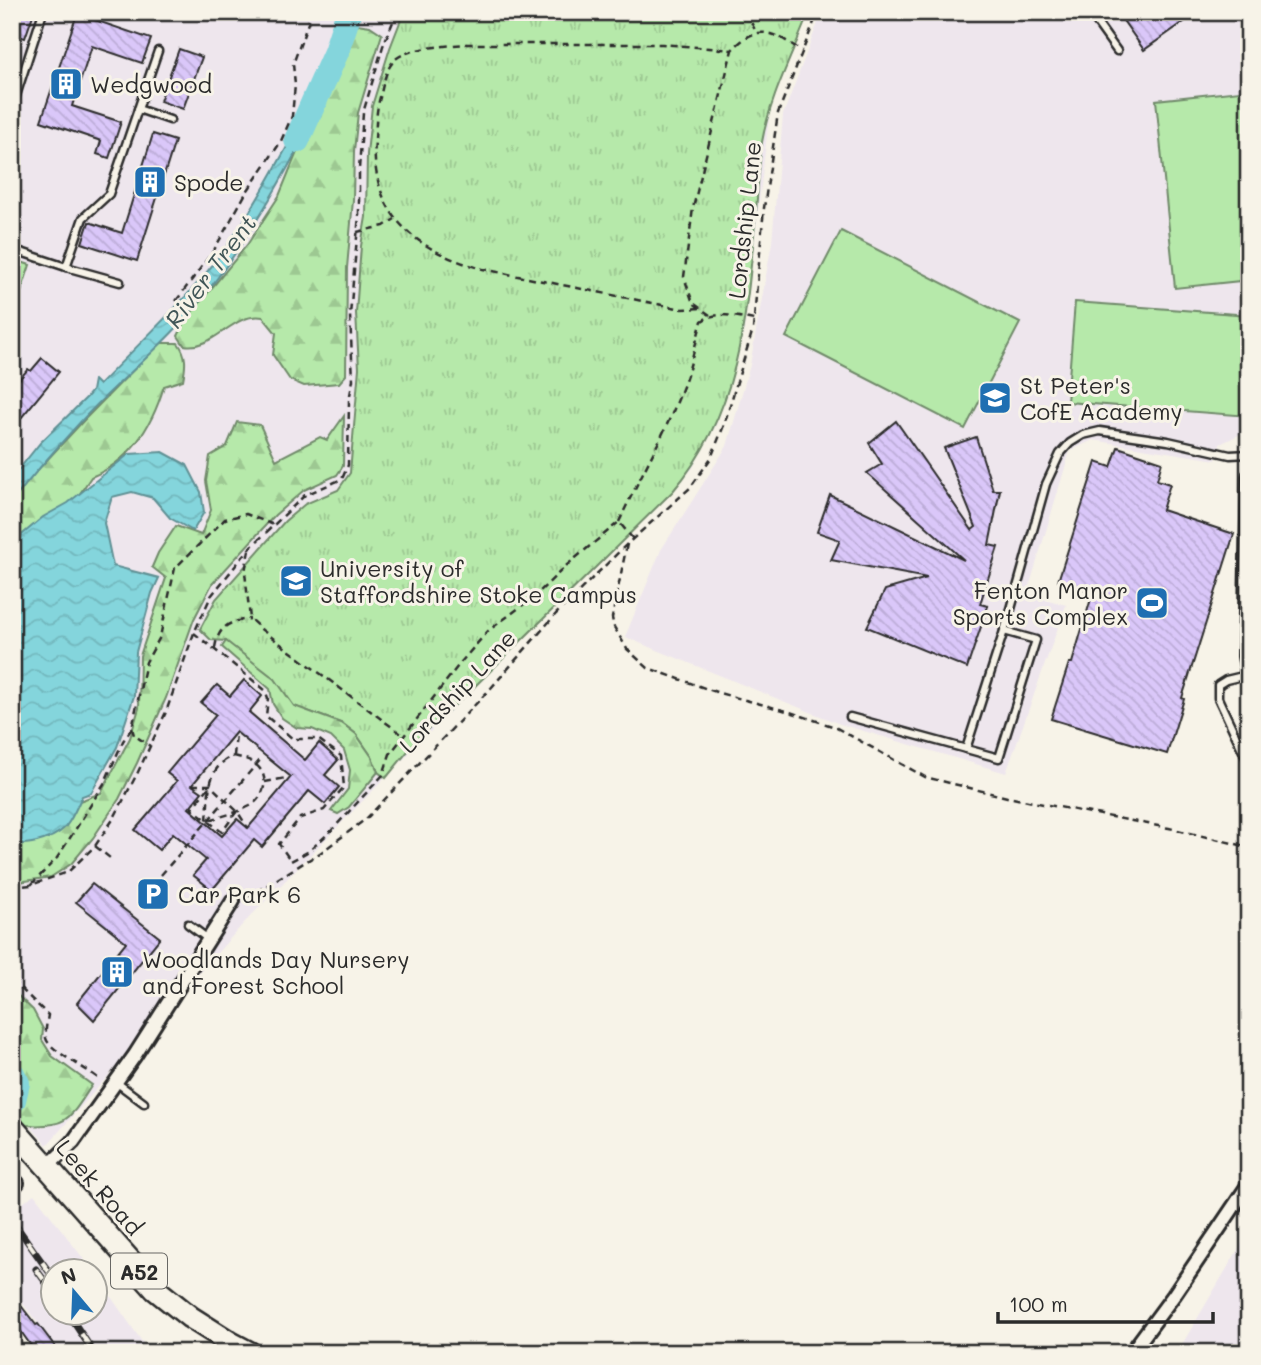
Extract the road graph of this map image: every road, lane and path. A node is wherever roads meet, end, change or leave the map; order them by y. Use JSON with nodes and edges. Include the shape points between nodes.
{"nodes":[{"id":1,"x":43,"y":12,"type":"edge"},
{"id":2,"x":312,"y":12,"type":"edge"},
{"id":3,"x":397,"y":12,"type":"edge"},
{"id":4,"x":746,"y":12,"type":"edge"},
{"id":5,"x":818,"y":12,"type":"edge"},
{"id":6,"x":1089,"y":12,"type":"edge"},
{"id":7,"x":756,"y":32,"type":"junction"},
{"id":8,"x":732,"y":50,"type":"junction"},
{"id":9,"x":158,"y":51,"type":"dead end"},
{"id":10,"x":802,"y":51,"type":"junction"},
{"id":11,"x":1117,"y":51,"type":"dead end"},
{"id":12,"x":12,"y":108,"type":"edge"},
{"id":13,"x":138,"y":109,"type":"junction"},
{"id":14,"x":170,"y":120,"type":"dead end"},
{"id":15,"x":395,"y":219,"type":"junction"},
{"id":16,"x":357,"y":232,"type":"junction"},
{"id":17,"x":12,"y":249,"type":"edge"},
{"id":18,"x":66,"y":267,"type":"junction"},
{"id":19,"x":120,"y":282,"type":"dead end"},
{"id":20,"x":176,"y":302,"type":"dead end"},
{"id":21,"x":700,"y":308,"type":"junction"},
{"id":22,"x":710,"y":315,"type":"junction"},
{"id":23,"x":754,"y":320,"type":"junction"},
{"id":24,"x":1249,"y":454,"type":"edge"},
{"id":25,"x":1249,"y":476,"type":"edge"},
{"id":26,"x":619,"y":522,"type":"junction"},
{"id":27,"x":274,"y":524,"type":"junction"},
{"id":28,"x":633,"y":539,"type":"junction"},
{"id":29,"x":249,"y":549,"type":"junction"},
{"id":30,"x":1247,"y":606,"type":"edge"},
{"id":31,"x":250,"y":619,"type":"junction"},
{"id":32,"x":1004,"y":631,"type":"junction"},
{"id":33,"x":194,"y":633,"type":"junction"},
{"id":34,"x":215,"y":649,"type":"junction"},
{"id":35,"x":1248,"y":678,"type":"edge"},
{"id":36,"x":850,"y":717,"type":"dead end"},
{"id":37,"x":132,"y":728,"type":"junction"},
{"id":38,"x":236,"y":733,"type":"dead end"},
{"id":39,"x":404,"y":736,"type":"junction"},
{"id":40,"x":150,"y":746,"type":"junction"},
{"id":41,"x":966,"y":749,"type":"junction"},
{"id":42,"x":234,"y":757,"type":"junction"},
{"id":43,"x":261,"y":759,"type":"dead end"},
{"id":44,"x":256,"y":764,"type":"junction"},
{"id":45,"x":1249,"y":764,"type":"edge"},
{"id":46,"x":287,"y":778,"type":"dead end"},
{"id":47,"x":265,"y":782,"type":"junction"},
{"id":48,"x":192,"y":785,"type":"dead end"},
{"id":49,"x":210,"y":786,"type":"junction"},
{"id":50,"x":226,"y":800,"type":"junction"},
{"id":51,"x":237,"y":811,"type":"junction"},
{"id":52,"x":207,"y":821,"type":"junction"},
{"id":53,"x":248,"y":828,"type":"dead end"},
{"id":54,"x":95,"y":846,"type":"junction"},
{"id":55,"x":110,"y":858,"type":"dead end"},
{"id":56,"x":160,"y":875,"type":"dead end"},
{"id":57,"x":31,"y":885,"type":"junction"},
{"id":58,"x":12,"y":887,"type":"edge"},
{"id":59,"x":233,"y":901,"type":"joint"},
{"id":60,"x":188,"y":924,"type":"dead end"},
{"id":61,"x":208,"y":939,"type":"junction"},
{"id":62,"x":12,"y":980,"type":"edge"},
{"id":63,"x":113,"y":1086,"type":"junction"},
{"id":64,"x":144,"y":1103,"type":"dead end"},
{"id":65,"x":12,"y":1127,"type":"edge"},
{"id":66,"x":47,"y":1167,"type":"junction"},
{"id":67,"x":1249,"y":1184,"type":"edge"},
{"id":68,"x":250,"y":1353,"type":"edge"},
{"id":69,"x":1130,"y":1353,"type":"edge"}],
"edges":[{"from":1,"to":12,"type":"lane"},
{"from":2,"to":20,"type":"path","via":[[293,64],[292,116],[281,143]]},
{"from":3,"to":16,"type":"path","via":[[363,113]]},
{"from":4,"to":7,"type":"path"},
{"from":5,"to":10,"type":"path","name":"Lordship Lane"},
{"from":6,"to":11,"type":"lane"},
{"from":7,"to":8,"type":"path"},
{"from":7,"to":10,"type":"path"},
{"from":8,"to":15,"type":"path","via":[[662,44],[465,44],[399,56],[389,66],[377,109],[374,159],[379,189]]},
{"from":8,"to":21,"type":"path","via":[[694,208],[684,277],[693,303]]},
{"from":9,"to":13,"type":"lane"},
{"from":10,"to":23,"type":"path","name":"Lordship Lane","via":[[778,113]]},
{"from":13,"to":14,"type":"lane"},
{"from":13,"to":18,"type":"lane","via":[[109,194],[83,218]]},
{"from":15,"to":16,"type":"path"},
{"from":15,"to":21,"type":"path","via":[[425,246],[457,262],[682,309]]},
{"from":16,"to":27,"type":"path","via":[[350,315],[353,380],[348,465],[342,480],[305,495]]},
{"from":17,"to":18,"type":"lane"},
{"from":18,"to":19,"type":"lane"},
{"from":21,"to":22,"type":"path"},
{"from":22,"to":23,"type":"path"},
{"from":22,"to":26,"type":"path","via":[[702,321],[683,387]]},
{"from":23,"to":28,"type":"path","name":"Lordship Lane","via":[[711,458],[690,488]]},
{"from":24,"to":32,"type":"lane","via":[[1230,455],[1100,431],[1070,443],[1046,484]]},
{"from":25,"to":30,"type":"street"},
{"from":26,"to":28,"type":"path"},
{"from":26,"to":39,"type":"path","via":[[488,631]]},
{"from":27,"to":29,"type":"path"},
{"from":27,"to":37,"type":"path","via":[[246,514],[225,519],[175,568],[160,637],[146,662]]},
{"from":28,"to":59,"type":"path","name":"Lordship Lane","via":[[556,614],[366,818],[282,877]]},
{"from":29,"to":31,"type":"path","via":[[245,572]]},
{"from":29,"to":33,"type":"path","via":[[211,596]]},
{"from":30,"to":35,"type":"street"},
{"from":31,"to":34,"type":"path","via":[[234,620],[223,628]]},
{"from":31,"to":39,"type":"path"},
{"from":32,"to":41,"type":"lane"},
{"from":32,"to":41,"type":"lane","via":[[1036,640],[999,758]]},
{"from":33,"to":34,"type":"path"},
{"from":33,"to":40,"type":"path"},
{"from":34,"to":39,"type":"path","via":[[265,690],[266,716],[283,732],[293,739],[318,739],[341,756],[344,786],[324,810],[300,818],[279,844],[291,861],[309,851],[364,798]]},
{"from":35,"to":45,"type":"lane","via":[[1218,685],[1217,698]]},
{"from":36,"to":41,"type":"lane"},
{"from":37,"to":40,"type":"path","via":[[134,735]]},
{"from":37,"to":57,"type":"path","via":[[77,827],[57,858]]},
{"from":38,"to":42,"type":"path"},
{"from":40,"to":54,"type":"path"},
{"from":42,"to":44,"type":"path"},
{"from":42,"to":49,"type":"path","via":[[217,766]]},
{"from":43,"to":44,"type":"path"},
{"from":44,"to":47,"type":"path"},
{"from":44,"to":50,"type":"path"},
{"from":46,"to":47,"type":"path"},
{"from":47,"to":51,"type":"path","via":[[259,798]]},
{"from":48,"to":49,"type":"path"},
{"from":49,"to":50,"type":"path"},
{"from":49,"to":52,"type":"path"},
{"from":49,"to":52,"type":"path","via":[[192,808]]},
{"from":50,"to":51,"type":"path"},
{"from":50,"to":52,"type":"path"},
{"from":51,"to":52,"type":"path"},
{"from":51,"to":52,"type":"path","via":[[222,832]]},
{"from":51,"to":53,"type":"path"},
{"from":52,"to":56,"type":"path"},
{"from":54,"to":55,"type":"path"},
{"from":54,"to":57,"type":"path","via":[[68,872]]},
{"from":57,"to":58,"type":"path"},
{"from":59,"to":61,"type":"street"},
{"from":60,"to":61,"type":"lane"},
{"from":61,"to":63,"type":"street"},
{"from":62,"to":63,"type":"path","via":[[48,1014],[46,1038],[51,1048]]},
{"from":63,"to":64,"type":"lane"},
{"from":63,"to":66,"type":"street","via":[[74,1142]]},
{"from":65,"to":66,"type":"highway","name":"Leek Road","number":"A52"},
{"from":66,"to":68,"type":"highway","name":"Leek Road","number":"A52","via":[[155,1289],[190,1317]]},
{"from":67,"to":69,"type":"street"}]}
